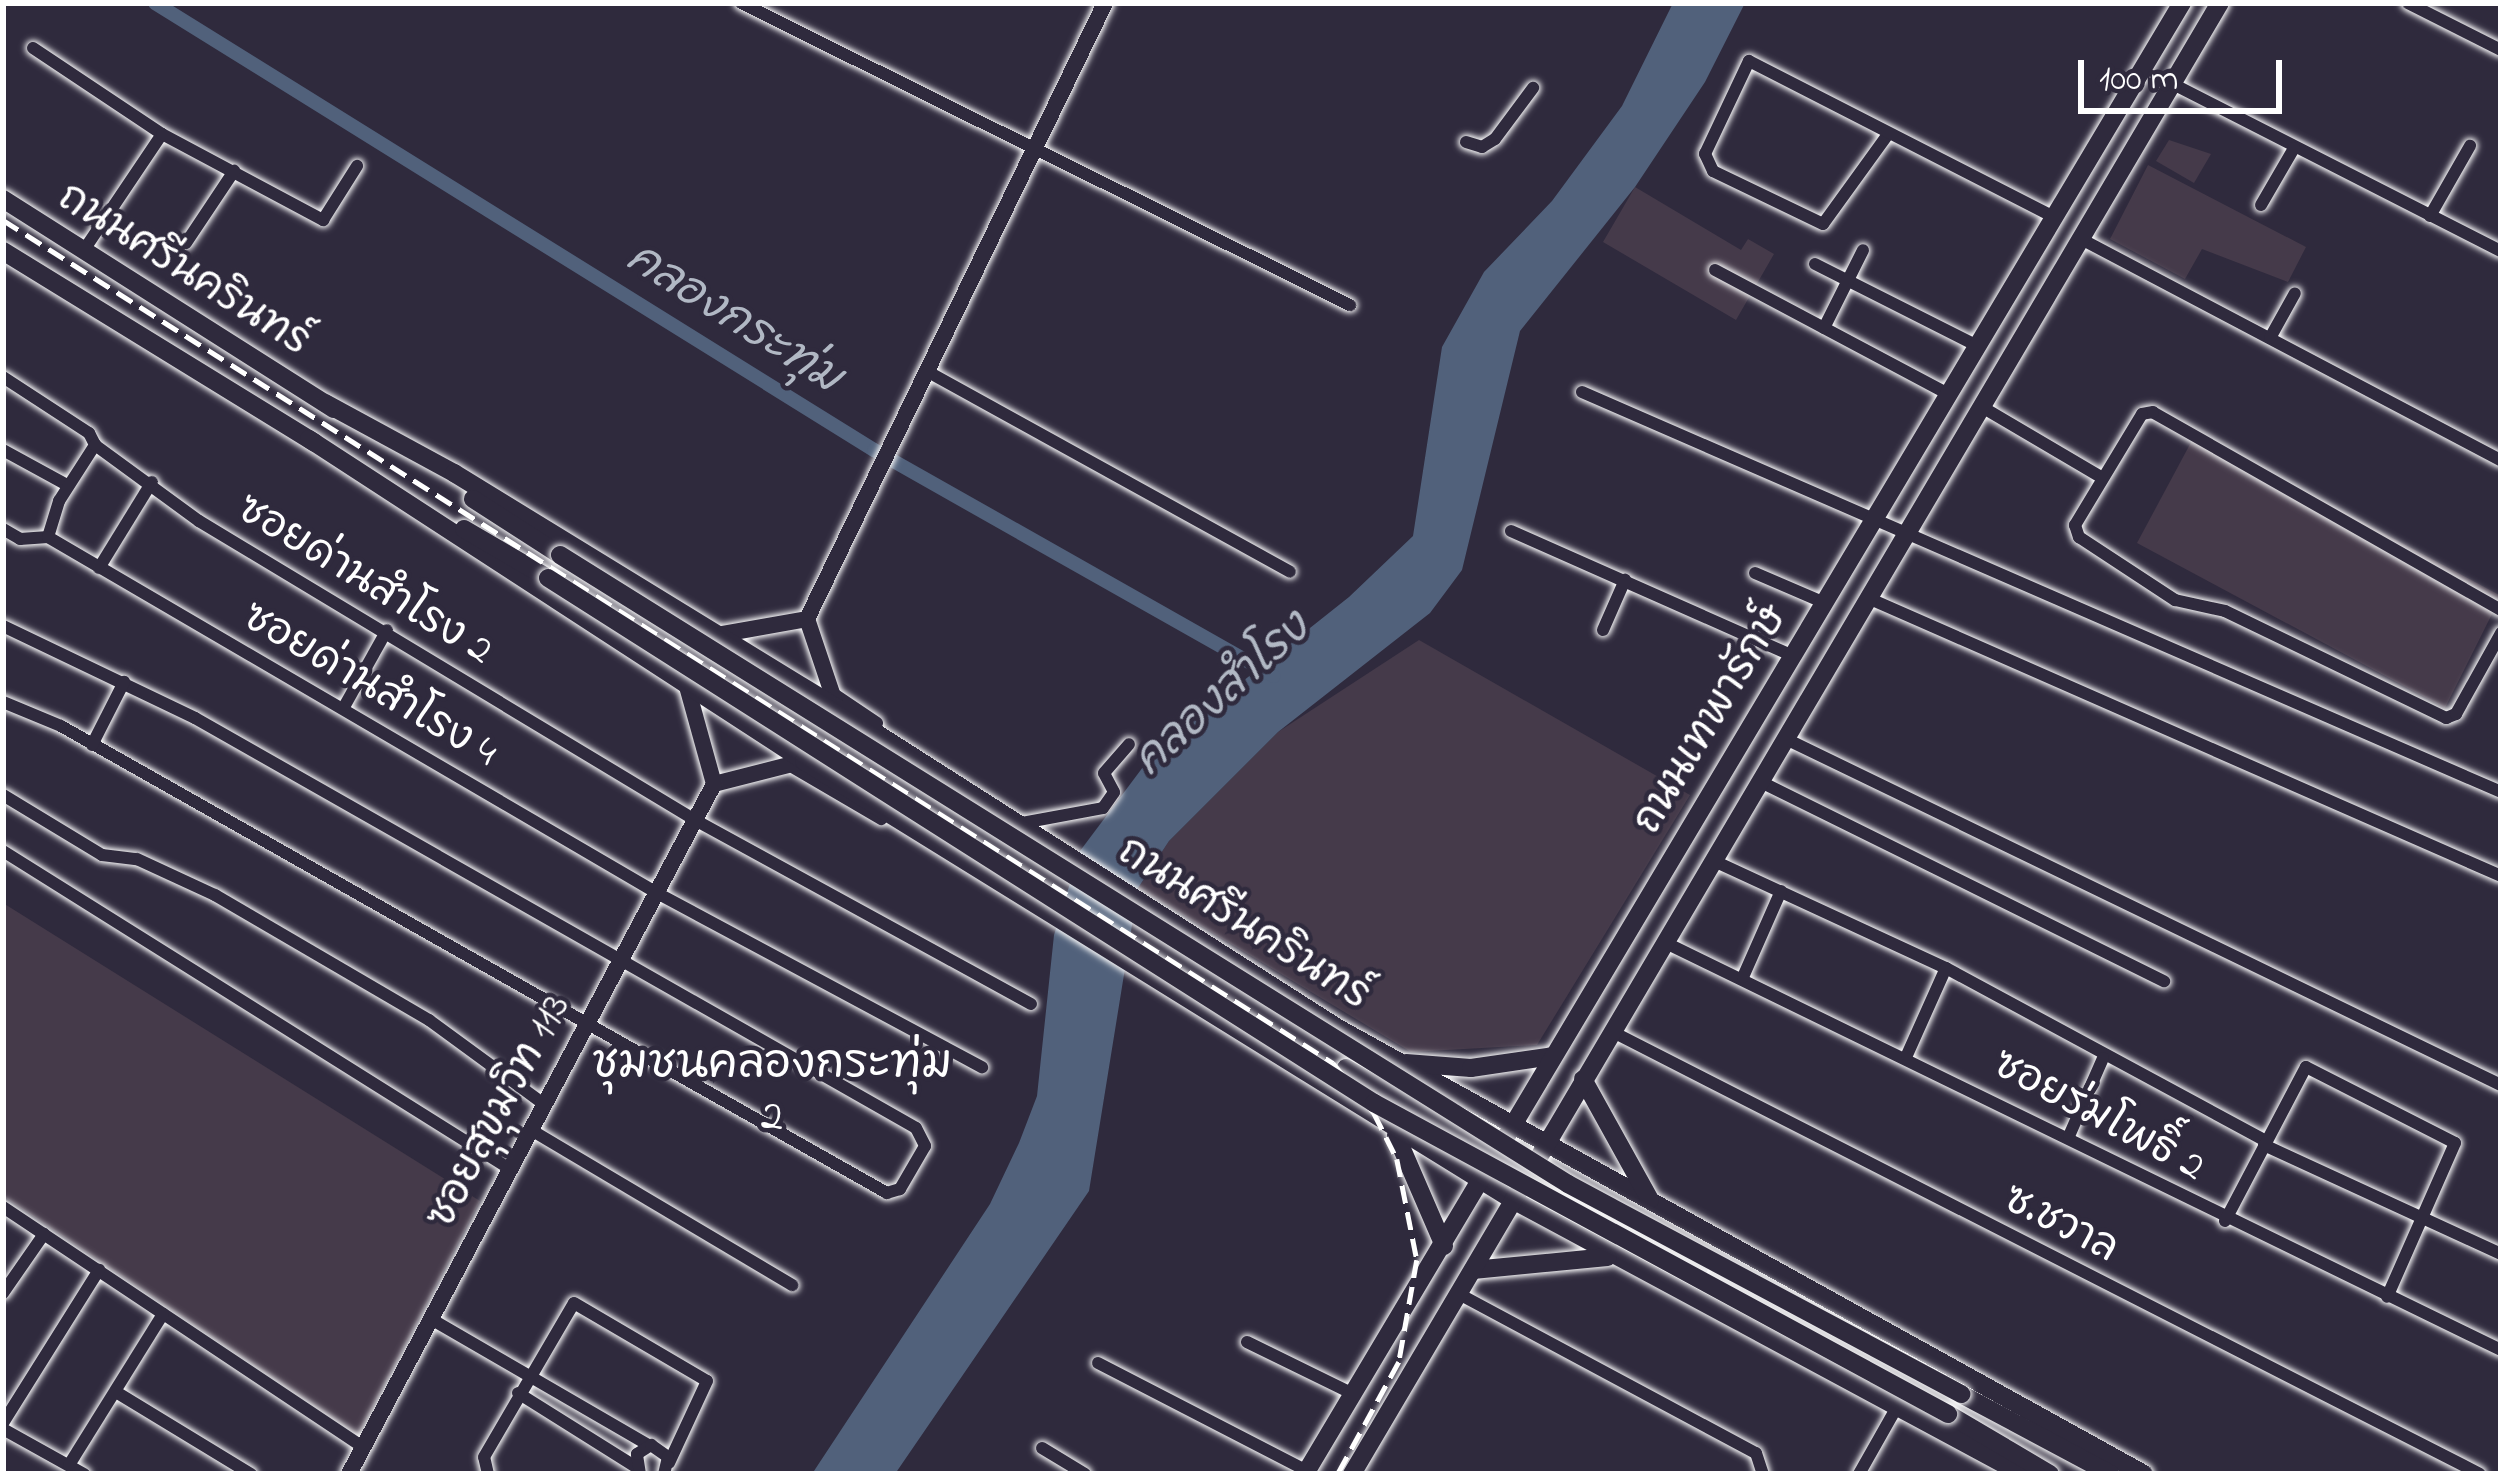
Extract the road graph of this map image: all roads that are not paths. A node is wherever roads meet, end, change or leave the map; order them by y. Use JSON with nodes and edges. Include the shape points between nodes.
{"nodes":[{"id":1,"x":741,"y":3,"type":"edge"},
{"id":2,"x":1105,"y":3,"type":"edge"},
{"id":3,"x":2182,"y":3,"type":"edge"},
{"id":4,"x":2220,"y":3,"type":"edge"},
{"id":5,"x":2408,"y":3,"type":"edge"},
{"id":6,"x":33,"y":48,"type":"dead end"},
{"id":7,"x":2501,"y":50,"type":"edge"},
{"id":8,"x":2173,"y":84,"type":"junction"},
{"id":9,"x":1533,"y":88,"type":"dead end"},
{"id":10,"x":162,"y":134,"type":"junction"},
{"id":11,"x":1886,"y":137,"type":"junction"},
{"id":12,"x":1466,"y":142,"type":"dead end"},
{"id":13,"x":2470,"y":146,"type":"dead end"},
{"id":14,"x":2294,"y":148,"type":"junction"},
{"id":15,"x":1039,"y":149,"type":"junction"},
{"id":16,"x":357,"y":166,"type":"dead end"},
{"id":17,"x":234,"y":171,"type":"junction"},
{"id":18,"x":3,"y":199,"type":"edge"},
{"id":19,"x":2261,"y":205,"type":"dead end"},
{"id":20,"x":2431,"y":216,"type":"junction"},
{"id":21,"x":2056,"y":218,"type":"junction"},
{"id":22,"x":2083,"y":239,"type":"junction"},
{"id":23,"x":186,"y":243,"type":"dead end"},
{"id":24,"x":84,"y":250,"type":"junction"},
{"id":25,"x":1863,"y":250,"type":"dead end"},
{"id":26,"x":2501,"y":250,"type":"edge"},
{"id":27,"x":3,"y":251,"type":"edge"},
{"id":28,"x":1815,"y":264,"type":"dead end"},
{"id":29,"x":1714,"y":270,"type":"dead end"},
{"id":30,"x":1847,"y":281,"type":"junction"},
{"id":31,"x":2295,"y":293,"type":"dead end"},
{"id":32,"x":1350,"y":305,"type":"dead end"},
{"id":33,"x":1824,"y":328,"type":"junction"},
{"id":34,"x":2270,"y":338,"type":"junction"},
{"id":35,"x":1979,"y":346,"type":"junction"},
{"id":36,"x":930,"y":373,"type":"junction"},
{"id":37,"x":3,"y":377,"type":"edge"},
{"id":38,"x":1582,"y":392,"type":"dead end"},
{"id":39,"x":1950,"y":394,"type":"junction"},
{"id":40,"x":325,"y":403,"type":"junction"},
{"id":41,"x":1982,"y":407,"type":"junction"},
{"id":42,"x":309,"y":440,"type":"junction"},
{"id":43,"x":95,"y":445,"type":"junction"},
{"id":44,"x":3,"y":451,"type":"edge"},
{"id":45,"x":2501,"y":460,"type":"edge"},
{"id":46,"x":2102,"y":477,"type":"junction"},
{"id":47,"x":152,"y":482,"type":"junction"},
{"id":48,"x":68,"y":485,"type":"junction"},
{"id":49,"x":1878,"y":514,"type":"junction"},
{"id":50,"x":3,"y":529,"type":"edge"},
{"id":51,"x":1909,"y":529,"type":"junction"},
{"id":52,"x":1511,"y":531,"type":"dead end"},
{"id":53,"x":48,"y":537,"type":"junction"},
{"id":54,"x":99,"y":568,"type":"junction"},
{"id":55,"x":1290,"y":572,"type":"dead end"},
{"id":56,"x":1755,"y":573,"type":"dead end"},
{"id":57,"x":1625,"y":580,"type":"junction"},
{"id":58,"x":1868,"y":598,"type":"junction"},
{"id":59,"x":1825,"y":603,"type":"junction"},
{"id":60,"x":2501,"y":610,"type":"edge"},
{"id":61,"x":807,"y":620,"type":"junction"},
{"id":62,"x":3,"y":626,"type":"edge"},
{"id":63,"x":387,"y":630,"type":"junction"},
{"id":64,"x":1603,"y":630,"type":"dead end"},
{"id":65,"x":2501,"y":633,"type":"edge"},
{"id":66,"x":716,"y":635,"type":"junction"},
{"id":67,"x":1793,"y":656,"type":"junction"},
{"id":68,"x":124,"y":682,"type":"junction"},
{"id":69,"x":686,"y":683,"type":"junction"},
{"id":70,"x":832,"y":699,"type":"junction"},
{"id":71,"x":3,"y":702,"type":"edge"},
{"id":72,"x":344,"y":707,"type":"junction"},
{"id":73,"x":1784,"y":738,"type":"junction"},
{"id":74,"x":1129,"y":744,"type":"dead end"},
{"id":75,"x":92,"y":746,"type":"junction"},
{"id":76,"x":797,"y":763,"type":"junction"},
{"id":77,"x":1759,"y":781,"type":"junction"},
{"id":78,"x":714,"y":784,"type":"junction"},
{"id":79,"x":2501,"y":792,"type":"edge"},
{"id":80,"x":3,"y":795,"type":"edge"},
{"id":81,"x":695,"y":820,"type":"junction"},
{"id":82,"x":3,"y":851,"type":"edge"},
{"id":83,"x":1712,"y":860,"type":"junction"},
{"id":84,"x":2501,"y":876,"type":"edge"},
{"id":85,"x":1000,"y":889,"type":"dead end"},
{"id":86,"x":1780,"y":891,"type":"junction"},
{"id":87,"x":657,"y":893,"type":"junction"},
{"id":88,"x":1664,"y":942,"type":"junction"},
{"id":89,"x":620,"y":962,"type":"junction"},
{"id":90,"x":1946,"y":968,"type":"junction"},
{"id":91,"x":1743,"y":977,"type":"junction"},
{"id":92,"x":2164,"y":981,"type":"dead end"},
{"id":93,"x":1031,"y":1004,"type":"dead end"},
{"id":94,"x":586,"y":1024,"type":"junction"},
{"id":95,"x":1338,"y":1028,"type":"junction"},
{"id":96,"x":1611,"y":1031,"type":"junction"},
{"id":97,"x":1907,"y":1055,"type":"junction"},
{"id":98,"x":1553,"y":1056,"type":"junction"},
{"id":99,"x":2103,"y":1058,"type":"junction"},
{"id":100,"x":1395,"y":1061,"type":"junction"},
{"id":101,"x":982,"y":1067,"type":"dead end"},
{"id":102,"x":1346,"y":1068,"type":"junction"},
{"id":103,"x":1309,"y":1074,"type":"junction"},
{"id":104,"x":1583,"y":1079,"type":"junction"},
{"id":105,"x":2501,"y":1085,"type":"edge"},
{"id":106,"x":545,"y":1105,"type":"junction"},
{"id":107,"x":1389,"y":1125,"type":"junction"},
{"id":108,"x":1511,"y":1127,"type":"junction"},
{"id":109,"x":531,"y":1130,"type":"junction"},
{"id":110,"x":2069,"y":1136,"type":"junction"},
{"id":111,"x":2265,"y":1143,"type":"junction"},
{"id":112,"x":1543,"y":1146,"type":"junction"},
{"id":113,"x":1494,"y":1155,"type":"junction"},
{"id":114,"x":510,"y":1169,"type":"junction"},
{"id":115,"x":1528,"y":1175,"type":"junction"},
{"id":116,"x":1480,"y":1180,"type":"junction"},
{"id":117,"x":1513,"y":1200,"type":"junction"},
{"id":118,"x":3,"y":1207,"type":"edge"},
{"id":119,"x":1660,"y":1211,"type":"junction"},
{"id":120,"x":2423,"y":1219,"type":"junction"},
{"id":121,"x":2224,"y":1221,"type":"junction"},
{"id":122,"x":44,"y":1234,"type":"junction"},
{"id":123,"x":1444,"y":1246,"type":"junction"},
{"id":124,"x":2501,"y":1254,"type":"edge"},
{"id":125,"x":1612,"y":1257,"type":"junction"},
{"id":126,"x":1744,"y":1258,"type":"junction"},
{"id":127,"x":98,"y":1270,"type":"junction"},
{"id":128,"x":1473,"y":1270,"type":"junction"},
{"id":129,"x":1708,"y":1274,"type":"junction"},
{"id":130,"x":792,"y":1285,"type":"dead end"},
{"id":131,"x":3,"y":1293,"type":"edge"},
{"id":132,"x":1459,"y":1294,"type":"junction"},
{"id":133,"x":2387,"y":1297,"type":"junction"},
{"id":134,"x":1718,"y":1312,"type":"junction"},
{"id":135,"x":163,"y":1314,"type":"junction"},
{"id":136,"x":431,"y":1318,"type":"junction"},
{"id":137,"x":1247,"y":1342,"type":"dead end"},
{"id":138,"x":2501,"y":1350,"type":"edge"},
{"id":139,"x":1097,"y":1363,"type":"dead end"},
{"id":140,"x":529,"y":1375,"type":"junction"},
{"id":141,"x":116,"y":1392,"type":"junction"},
{"id":142,"x":518,"y":1393,"type":"junction"},
{"id":143,"x":1353,"y":1394,"type":"junction"},
{"id":144,"x":1898,"y":1405,"type":"junction"},
{"id":145,"x":3,"y":1426,"type":"edge"},
{"id":146,"x":648,"y":1445,"type":"junction"},
{"id":147,"x":363,"y":1447,"type":"junction"},
{"id":148,"x":1042,"y":1448,"type":"dead end"},
{"id":149,"x":69,"y":1466,"type":"junction"},
{"id":150,"x":666,"y":1468,"type":"edge"},
{"id":151,"x":638,"y":1470,"type":"edge"},
{"id":152,"x":1306,"y":1472,"type":"edge"},
{"id":153,"x":84,"y":1474,"type":"edge"},
{"id":154,"x":250,"y":1474,"type":"edge"},
{"id":155,"x":349,"y":1474,"type":"edge"},
{"id":156,"x":488,"y":1474,"type":"edge"},
{"id":157,"x":1084,"y":1474,"type":"edge"},
{"id":158,"x":1352,"y":1474,"type":"edge"},
{"id":159,"x":1763,"y":1474,"type":"edge"},
{"id":160,"x":1859,"y":1474,"type":"edge"},
{"id":161,"x":2022,"y":1474,"type":"edge"},
{"id":162,"x":2050,"y":1474,"type":"edge"},
{"id":163,"x":2111,"y":1474,"type":"edge"},
{"id":164,"x":2144,"y":1474,"type":"edge"},
{"id":165,"x":2480,"y":1474,"type":"edge"}],
"edges":[{"from":1,"to":15,"type":"street"},
{"from":2,"to":15,"type":"main road"},
{"from":3,"to":21,"type":"main road","name":"ถนนเทพารักษ์"},
{"from":4,"to":8,"type":"main road","name":"ถนนเทพารักษ์"},
{"from":5,"to":7,"type":"street"},
{"from":6,"to":10,"type":"street"},
{"from":8,"to":14,"type":"street"},
{"from":8,"to":22,"type":"main road","name":"ถนนเทพารักษ์"},
{"from":9,"to":12,"type":"street","via":[[1495,139],[1482,147]]},
{"from":10,"to":17,"type":"street"},
{"from":10,"to":24,"type":"street"},
{"from":11,"to":11,"type":"street","via":[[1749,61],[1705,154],[1713,171],[1823,224]]},
{"from":11,"to":21,"type":"street"},
{"from":13,"to":20,"type":"street"},
{"from":14,"to":19,"type":"street"},
{"from":14,"to":20,"type":"street"},
{"from":15,"to":32,"type":"street"},
{"from":15,"to":36,"type":"main road"},
{"from":16,"to":17,"type":"street","via":[[323,220]]},
{"from":17,"to":23,"type":"street"},
{"from":18,"to":24,"type":"main road","name":"ถนนศรีนครินทร์"},
{"from":20,"to":26,"type":"street"},
{"from":21,"to":35,"type":"main road","name":"ถนนเทพารักษ์"},
{"from":22,"to":34,"type":"street"},
{"from":22,"to":41,"type":"main road","name":"ถนนเทพารักษ์"},
{"from":24,"to":40,"type":"main road","name":"ถนนศรีนครินทร์"},
{"from":25,"to":30,"type":"street"},
{"from":27,"to":42,"type":"main road","name":"ถนนศรีนครินทร์"},
{"from":28,"to":30,"type":"street"},
{"from":29,"to":33,"type":"street"},
{"from":30,"to":33,"type":"street"},
{"from":30,"to":35,"type":"street"},
{"from":31,"to":34,"type":"street"},
{"from":33,"to":39,"type":"street"},
{"from":34,"to":45,"type":"street"},
{"from":35,"to":39,"type":"main road","name":"ถนนเทพารักษ์"},
{"from":36,"to":55,"type":"street"},
{"from":36,"to":61,"type":"main road"},
{"from":37,"to":43,"type":"street","name":"ซอยด่านสำโรง 2","via":[[89,433]]},
{"from":38,"to":49,"type":"street"},
{"from":39,"to":49,"type":"main road","name":"ถนนเทพารักษ์"},
{"from":40,"to":66,"type":"main road","name":"ถนนศรีนครินทร์"},
{"from":40,"to":163,"type":"main road","name":"ถนนศรีนครินทร์","bridge":true,"via":[[1568,1184]]},
{"from":41,"to":46,"type":"street"},
{"from":41,"to":51,"type":"main road","name":"ถนนเทพารักษ์"},
{"from":42,"to":69,"type":"main road","name":"ถนนศรีนครินทร์"},
{"from":42,"to":162,"type":"main road","name":"ถนนศรีนครินทร์","bridge":true,"via":[[548,578],[1374,1103]]},
{"from":43,"to":47,"type":"street","name":"ซอยด่านสำโรง 2"},
{"from":43,"to":48,"type":"street"},
{"from":44,"to":48,"type":"street"},
{"from":46,"to":60,"type":"street","via":[[2142,414],[2153,412]]},
{"from":46,"to":65,"type":"street","via":[[2076,520],[2079,537],[2175,600],[2225,611],[2441,716],[2456,714]]},
{"from":47,"to":54,"type":"street"},
{"from":47,"to":63,"type":"street","name":"ซอยด่านสำโรง 2","via":[[200,521]]},
{"from":48,"to":53,"type":"street"},
{"from":49,"to":51,"type":"street"},
{"from":49,"to":59,"type":"main road","name":"ถนนเทพารักษ์"},
{"from":50,"to":53,"type":"street","via":[[20,539]]},
{"from":51,"to":58,"type":"main road","name":"ถนนเทพารักษ์"},
{"from":51,"to":79,"type":"street"},
{"from":52,"to":57,"type":"street"},
{"from":53,"to":54,"type":"street","name":"ซอยด่านสำโรง 4"},
{"from":54,"to":72,"type":"street","name":"ซอยด่านสำโรง 4"},
{"from":56,"to":59,"type":"street"},
{"from":57,"to":64,"type":"street"},
{"from":57,"to":67,"type":"street"},
{"from":58,"to":73,"type":"main road","name":"ถนนเทพารักษ์"},
{"from":58,"to":84,"type":"street"},
{"from":59,"to":67,"type":"main road","name":"ถนนเทพารักษ์"},
{"from":61,"to":66,"type":"main road"},
{"from":61,"to":70,"type":"main road"},
{"from":62,"to":68,"type":"street"},
{"from":63,"to":72,"type":"street"},
{"from":63,"to":81,"type":"street","name":"ซอยด่านสำโรง 2"},
{"from":66,"to":70,"type":"main road","name":"ถนนศรีนครินทร์"},
{"from":67,"to":98,"type":"main road","name":"ถนนเทพารักษ์"},
{"from":68,"to":75,"type":"street"},
{"from":68,"to":89,"type":"street"},
{"from":69,"to":76,"type":"main road","name":"ถนนศรีนครินทร์"},
{"from":69,"to":78,"type":"main road"},
{"from":70,"to":74,"type":"street","via":[[1027,826],[1103,808],[1114,792],[1104,773]]},
{"from":70,"to":95,"type":"main road","name":"ถนนศรีนครินทร์","via":[[899,750]]},
{"from":71,"to":75,"type":"street"},
{"from":72,"to":87,"type":"street","name":"ซอยด่านสำโรง 4"},
{"from":73,"to":77,"type":"main road","name":"ถนนเทพารักษ์"},
{"from":73,"to":105,"type":"street"},
{"from":75,"to":94,"type":"street"},
{"from":76,"to":78,"type":"main road"},
{"from":76,"to":85,"type":"street"},
{"from":76,"to":103,"type":"main road","name":"ถนนศรีนครินทร์","via":[[875,803]]},
{"from":77,"to":83,"type":"main road","name":"ถนนเทพารักษ์"},
{"from":77,"to":92,"type":"street"},
{"from":78,"to":81,"type":"main road","name":"ซอยสุขุมวิท 113"},
{"from":80,"to":106,"type":"street","via":[[102,855],[137,859],[214,895],[429,1020]]},
{"from":81,"to":87,"type":"main road","name":"ซอยสุขุมวิท 113"},
{"from":81,"to":93,"type":"street","name":"ซอยด่านสำโรง 2"},
{"from":82,"to":114,"type":"street"},
{"from":83,"to":86,"type":"street"},
{"from":83,"to":88,"type":"main road","name":"ถนนเทพารักษ์"},
{"from":86,"to":90,"type":"street"},
{"from":86,"to":91,"type":"street"},
{"from":87,"to":89,"type":"main road","name":"ซอยสุขุมวิท 113"},
{"from":87,"to":101,"type":"street","name":"ซอยด่านสำโรง 4"},
{"from":88,"to":91,"type":"street","name":"ซอยร่มโพธิ์ 2"},
{"from":88,"to":96,"type":"main road","name":"ถนนเทพารักษ์"},
{"from":89,"to":94,"type":"main road","name":"ซอยสุขุมวิท 113"},
{"from":89,"to":94,"type":"street","via":[[916,1128],[925,1145],[913,1168],[900,1190],[887,1192]]},
{"from":90,"to":97,"type":"street"},
{"from":90,"to":99,"type":"street"},
{"from":91,"to":97,"type":"street","name":"ซอยร่มโพธิ์ 2"},
{"from":94,"to":106,"type":"main road","name":"ซอยสุขุมวิท 113"},
{"from":95,"to":100,"type":"main road","name":"ถนนศรีนครินทร์"},
{"from":95,"to":102,"type":"main road","via":[[1352,1045]]},
{"from":96,"to":104,"type":"main road","name":"ถนนเทพารักษ์"},
{"from":96,"to":165,"type":"street","name":"ซ.ชวาล"},
{"from":97,"to":110,"type":"street","name":"ซอยร่มโพธิ์ 2"},
{"from":98,"to":100,"type":"main road","via":[[1471,1068]]},
{"from":98,"to":108,"type":"main road","name":"ถนนเทพารักษ์"},
{"from":99,"to":110,"type":"street"},
{"from":99,"to":111,"type":"street"},
{"from":100,"to":108,"type":"main road","name":"ถนนศรีนครินทร์"},
{"from":102,"to":103,"type":"main road","via":[[1333,1079]]},
{"from":102,"to":113,"type":"main road"},
{"from":103,"to":107,"type":"main road","name":"ถนนศรีนครินทร์"},
{"from":104,"to":112,"type":"main road","name":"ถนนเทพารักษ์"},
{"from":104,"to":119,"type":"main road","via":[[1612,1142]]},
{"from":106,"to":109,"type":"main road","name":"ซอยสุขุมวิท 113"},
{"from":107,"to":116,"type":"main road","name":"ถนนศรีนครินทร์"},
{"from":107,"to":123,"type":"main road"},
{"from":108,"to":112,"type":"main road","name":"ถนนศรีนครินทร์"},
{"from":108,"to":113,"type":"main road","name":"ถนนเทพารักษ์"},
{"from":109,"to":114,"type":"main road","name":"ซอยสุขุมวิท 113"},
{"from":109,"to":130,"type":"street"},
{"from":110,"to":121,"type":"street","name":"ซอยร่มโพธิ์ 2"},
{"from":111,"to":120,"type":"street"},
{"from":111,"to":120,"type":"street","via":[[2303,1067],[2398,1111],[2457,1148]]},
{"from":111,"to":121,"type":"street"},
{"from":112,"to":115,"type":"main road","name":"ถนนเทพารักษ์"},
{"from":112,"to":119,"type":"main road","name":"ถนนศรีนครินทร์"},
{"from":113,"to":115,"type":"main road"},
{"from":113,"to":116,"type":"main road","name":"ถนนเทพารักษ์"},
{"from":114,"to":136,"type":"main road","name":"ซอยสุขุมวิท 113"},
{"from":115,"to":117,"type":"main road","name":"ถนนเทพารักษ์"},
{"from":115,"to":129,"type":"main road"},
{"from":116,"to":117,"type":"main road","name":"ถนนศรีนครินทร์"},
{"from":116,"to":123,"type":"main road","name":"ถนนเทพารักษ์"},
{"from":117,"to":125,"type":"main road","name":"ถนนศรีนครินทร์"},
{"from":117,"to":128,"type":"main road","name":"ถนนเทพารักษ์"},
{"from":118,"to":122,"type":"street"},
{"from":119,"to":126,"type":"main road","name":"ถนนศรีนครินทร์"},
{"from":120,"to":124,"type":"street"},
{"from":120,"to":133,"type":"street"},
{"from":121,"to":133,"type":"street","name":"ซอยร่มโพธิ์ 2"},
{"from":122,"to":127,"type":"street"},
{"from":122,"to":131,"type":"street"},
{"from":123,"to":143,"type":"main road","name":"ถนนเทพารักษ์"},
{"from":125,"to":128,"type":"main road"},
{"from":125,"to":134,"type":"main road","name":"ถนนศรีนครินทร์"},
{"from":126,"to":129,"type":"main road","via":[[1726,1258]]},
{"from":126,"to":164,"type":"main road","name":"ถนนศรีนครินทร์"},
{"from":127,"to":135,"type":"street"},
{"from":127,"to":145,"type":"street"},
{"from":128,"to":132,"type":"main road","name":"ถนนเทพารักษ์"},
{"from":129,"to":134,"type":"main road","via":[[1706,1297]]},
{"from":132,"to":158,"type":"main road","name":"ถนนเทพารักษ์"},
{"from":132,"to":159,"type":"street","via":[[1756,1454]]},
{"from":133,"to":138,"type":"street","name":"ซอยร่มโพธิ์ 2"},
{"from":134,"to":144,"type":"main road","name":"ถนนศรีนครินทร์"},
{"from":135,"to":141,"type":"street"},
{"from":135,"to":147,"type":"street"},
{"from":136,"to":140,"type":"street"},
{"from":136,"to":147,"type":"main road","name":"ซอยสุขุมวิท 113"},
{"from":137,"to":143,"type":"street"},
{"from":139,"to":152,"type":"street"},
{"from":140,"to":142,"type":"street"},
{"from":140,"to":146,"type":"street"},
{"from":140,"to":150,"type":"street","via":[[574,1303],[701,1376],[708,1389]]},
{"from":141,"to":149,"type":"street"},
{"from":141,"to":154,"type":"street"},
{"from":142,"to":151,"type":"street"},
{"from":142,"to":156,"type":"street","via":[[484,1457]]},
{"from":143,"to":152,"type":"main road","name":"ถนนเทพารักษ์"},
{"from":144,"to":160,"type":"street"},
{"from":144,"to":161,"type":"main road","name":"ถนนศรีนครินทร์"},
{"from":145,"to":149,"type":"street"},
{"from":146,"to":150,"type":"street","via":[[662,1448]]},
{"from":146,"to":151,"type":"street"},
{"from":147,"to":155,"type":"main road","name":"ซอยสุขุมวิท 113"},
{"from":148,"to":157,"type":"street"},
{"from":149,"to":153,"type":"street"}]}
